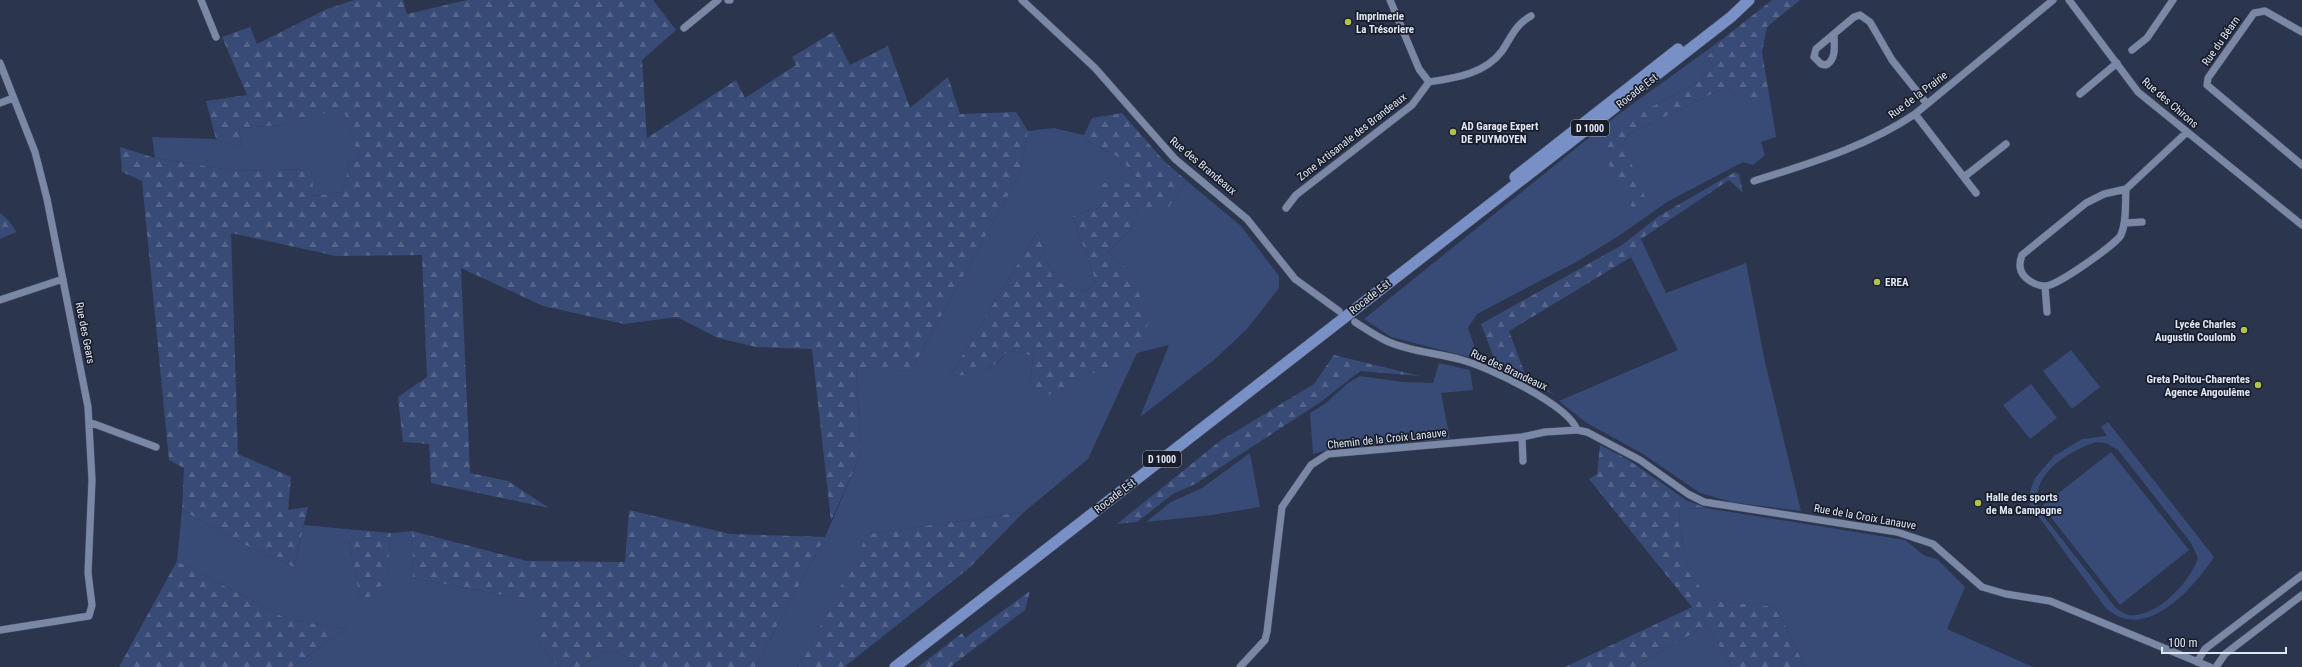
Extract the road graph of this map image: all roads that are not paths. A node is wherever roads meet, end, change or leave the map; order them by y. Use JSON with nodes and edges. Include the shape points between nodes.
{"nodes":[{"id":1,"x":201,"y":0,"type":"edge"},
{"id":2,"x":718,"y":0,"type":"edge"},
{"id":3,"x":1022,"y":0,"type":"edge"},
{"id":4,"x":1390,"y":0,"type":"edge"},
{"id":5,"x":1744,"y":0,"type":"edge"},
{"id":6,"x":1749,"y":0,"type":"edge"},
{"id":7,"x":2053,"y":0,"type":"edge"},
{"id":8,"x":2069,"y":0,"type":"edge"},
{"id":9,"x":2173,"y":0,"type":"edge"},
{"id":10,"x":1531,"y":16,"type":"dead end"},
{"id":11,"x":684,"y":28,"type":"dead end"},
{"id":12,"x":2302,"y":32,"type":"edge"},
{"id":13,"x":1834,"y":34,"type":"dead end"},
{"id":14,"x":216,"y":37,"type":"dead end"},
{"id":15,"x":2132,"y":50,"type":"dead end"},
{"id":16,"x":0,"y":63,"type":"edge"},
{"id":17,"x":2117,"y":64,"type":"junction"},
{"id":18,"x":1429,"y":82,"type":"junction"},
{"id":19,"x":2080,"y":94,"type":"dead end"},
{"id":20,"x":13,"y":98,"type":"junction"},
{"id":21,"x":0,"y":103,"type":"edge"},
{"id":22,"x":1927,"y":104,"type":"junction"},
{"id":23,"x":1915,"y":114,"type":"junction"},
{"id":24,"x":2186,"y":132,"type":"junction"},
{"id":25,"x":2006,"y":144,"type":"dead end"},
{"id":26,"x":2302,"y":165,"type":"edge"},
{"id":27,"x":1964,"y":178,"type":"junction"},
{"id":28,"x":1754,"y":181,"type":"dead end"},
{"id":29,"x":2126,"y":189,"type":"junction"},
{"id":30,"x":1976,"y":193,"type":"dead end"},
{"id":31,"x":1286,"y":208,"type":"dead end"},
{"id":32,"x":2142,"y":222,"type":"dead end"},
{"id":33,"x":2125,"y":223,"type":"junction"},
{"id":34,"x":2302,"y":225,"type":"edge"},
{"id":35,"x":1428,"y":252,"type":"junction"},
{"id":36,"x":63,"y":280,"type":"junction"},
{"id":37,"x":2045,"y":286,"type":"junction"},
{"id":38,"x":0,"y":300,"type":"edge"},
{"id":39,"x":1339,"y":311,"type":"dead end"},
{"id":40,"x":2047,"y":312,"type":"dead end"},
{"id":41,"x":1355,"y":322,"type":"dead end"},
{"id":42,"x":89,"y":422,"type":"junction"},
{"id":43,"x":1577,"y":430,"type":"junction"},
{"id":44,"x":1522,"y":437,"type":"junction"},
{"id":45,"x":156,"y":447,"type":"dead end"},
{"id":46,"x":1522,"y":460,"type":"dead end"},
{"id":47,"x":2302,"y":575,"type":"edge"},
{"id":48,"x":2302,"y":595,"type":"edge"},
{"id":49,"x":1,"y":631,"type":"edge"},
{"id":50,"x":2197,"y":662,"type":"junction"},
{"id":51,"x":895,"y":667,"type":"edge"},
{"id":52,"x":1240,"y":667,"type":"edge"},
{"id":53,"x":2210,"y":667,"type":"edge"},
{"id":54,"x":2216,"y":667,"type":"edge"}],
"edges":[{"from":1,"to":14,"type":"street"},
{"from":2,"to":11,"type":"street"},
{"from":3,"to":39,"type":"street","name":"Rue des Brandeaux","via":[[1094,68],[1175,160],[1247,219],[1295,279]]},
{"from":4,"to":18,"type":"street","via":[[1419,69]]},
{"from":5,"to":35,"type":"main road","name":"Rocade Est","number":"D 1000","via":[[1557,143]]},
{"from":6,"to":35,"type":"main road","name":"Rocade Est","number":"D 1000","via":[[1725,22],[1562,150]]},
{"from":7,"to":22,"type":"street","name":"Rue de la Prairie"},
{"from":8,"to":17,"type":"street","name":"Rue des Chirons"},
{"from":9,"to":15,"type":"street","via":[[2147,38]]},
{"from":10,"to":18,"type":"street","via":[[1519,23],[1493,61],[1477,71]]},
{"from":12,"to":26,"type":"street","name":"Rue du Béarn","via":[[2265,11],[2254,13],[2208,78],[2210,89]]},
{"from":13,"to":22,"type":"street","via":[[1854,17],[1865,18],[1870,22],[1892,60]]},
{"from":16,"to":20,"type":"street","name":"Rue des Gears"},
{"from":17,"to":19,"type":"street"},
{"from":17,"to":24,"type":"street","name":"Rue des Chirons","via":[[2138,92]]},
{"from":18,"to":31,"type":"street","name":"Zone Artisanale des Brandeaux","via":[[1412,105],[1296,194]]},
{"from":20,"to":21,"type":"street"},
{"from":20,"to":36,"type":"street","name":"Rue des Gears","via":[[35,152],[48,199]]},
{"from":22,"to":23,"type":"street","name":"Rue de la Prairie"},
{"from":23,"to":27,"type":"street"},
{"from":23,"to":28,"type":"street","name":"Rue de la Prairie","via":[[1850,150]]},
{"from":24,"to":29,"type":"street"},
{"from":24,"to":34,"type":"street","name":"Rue des Chirons"},
{"from":25,"to":27,"type":"street"},
{"from":27,"to":30,"type":"street"},
{"from":29,"to":33,"type":"street"},
{"from":29,"to":37,"type":"street","via":[[2104,194],[2086,203],[2022,255],[2019,262],[2026,278]]},
{"from":32,"to":33,"type":"street"},
{"from":33,"to":37,"type":"street","via":[[2120,236],[2071,274]]},
{"from":35,"to":51,"type":"main road","name":"Rocade Est","number":"D 1000"},
{"from":36,"to":38,"type":"street"},
{"from":36,"to":42,"type":"street","name":"Rue des Gears"},
{"from":37,"to":40,"type":"street"},
{"from":41,"to":43,"type":"street","name":"Rue des Brandeaux","via":[[1387,342],[1464,360],[1491,372],[1555,404],[1575,424]]},
{"from":42,"to":45,"type":"street"},
{"from":42,"to":49,"type":"street","name":"Rue des Gears","via":[[92,480],[88,573],[92,605],[89,616]]},
{"from":43,"to":44,"type":"street","name":"Chemin de la Croix Lanauve","via":[[1545,432]]},
{"from":43,"to":50,"type":"street","name":"Rue de la Croix Lanauve","via":[[1587,432],[1640,460],[1688,494],[1704,502],[1897,532],[1923,539],[1982,587],[2006,594],[2050,601]]},
{"from":44,"to":46,"type":"street"},
{"from":44,"to":52,"type":"street","name":"Chemin de la Croix Lanauve","via":[[1328,454],[1311,465],[1282,507],[1265,640]]},
{"from":47,"to":50,"type":"street","via":[[2205,649]]},
{"from":48,"to":54,"type":"street","via":[[2225,654]]},
{"from":50,"to":53,"type":"street","name":"Rue de la Croix Lanauve"}]}
